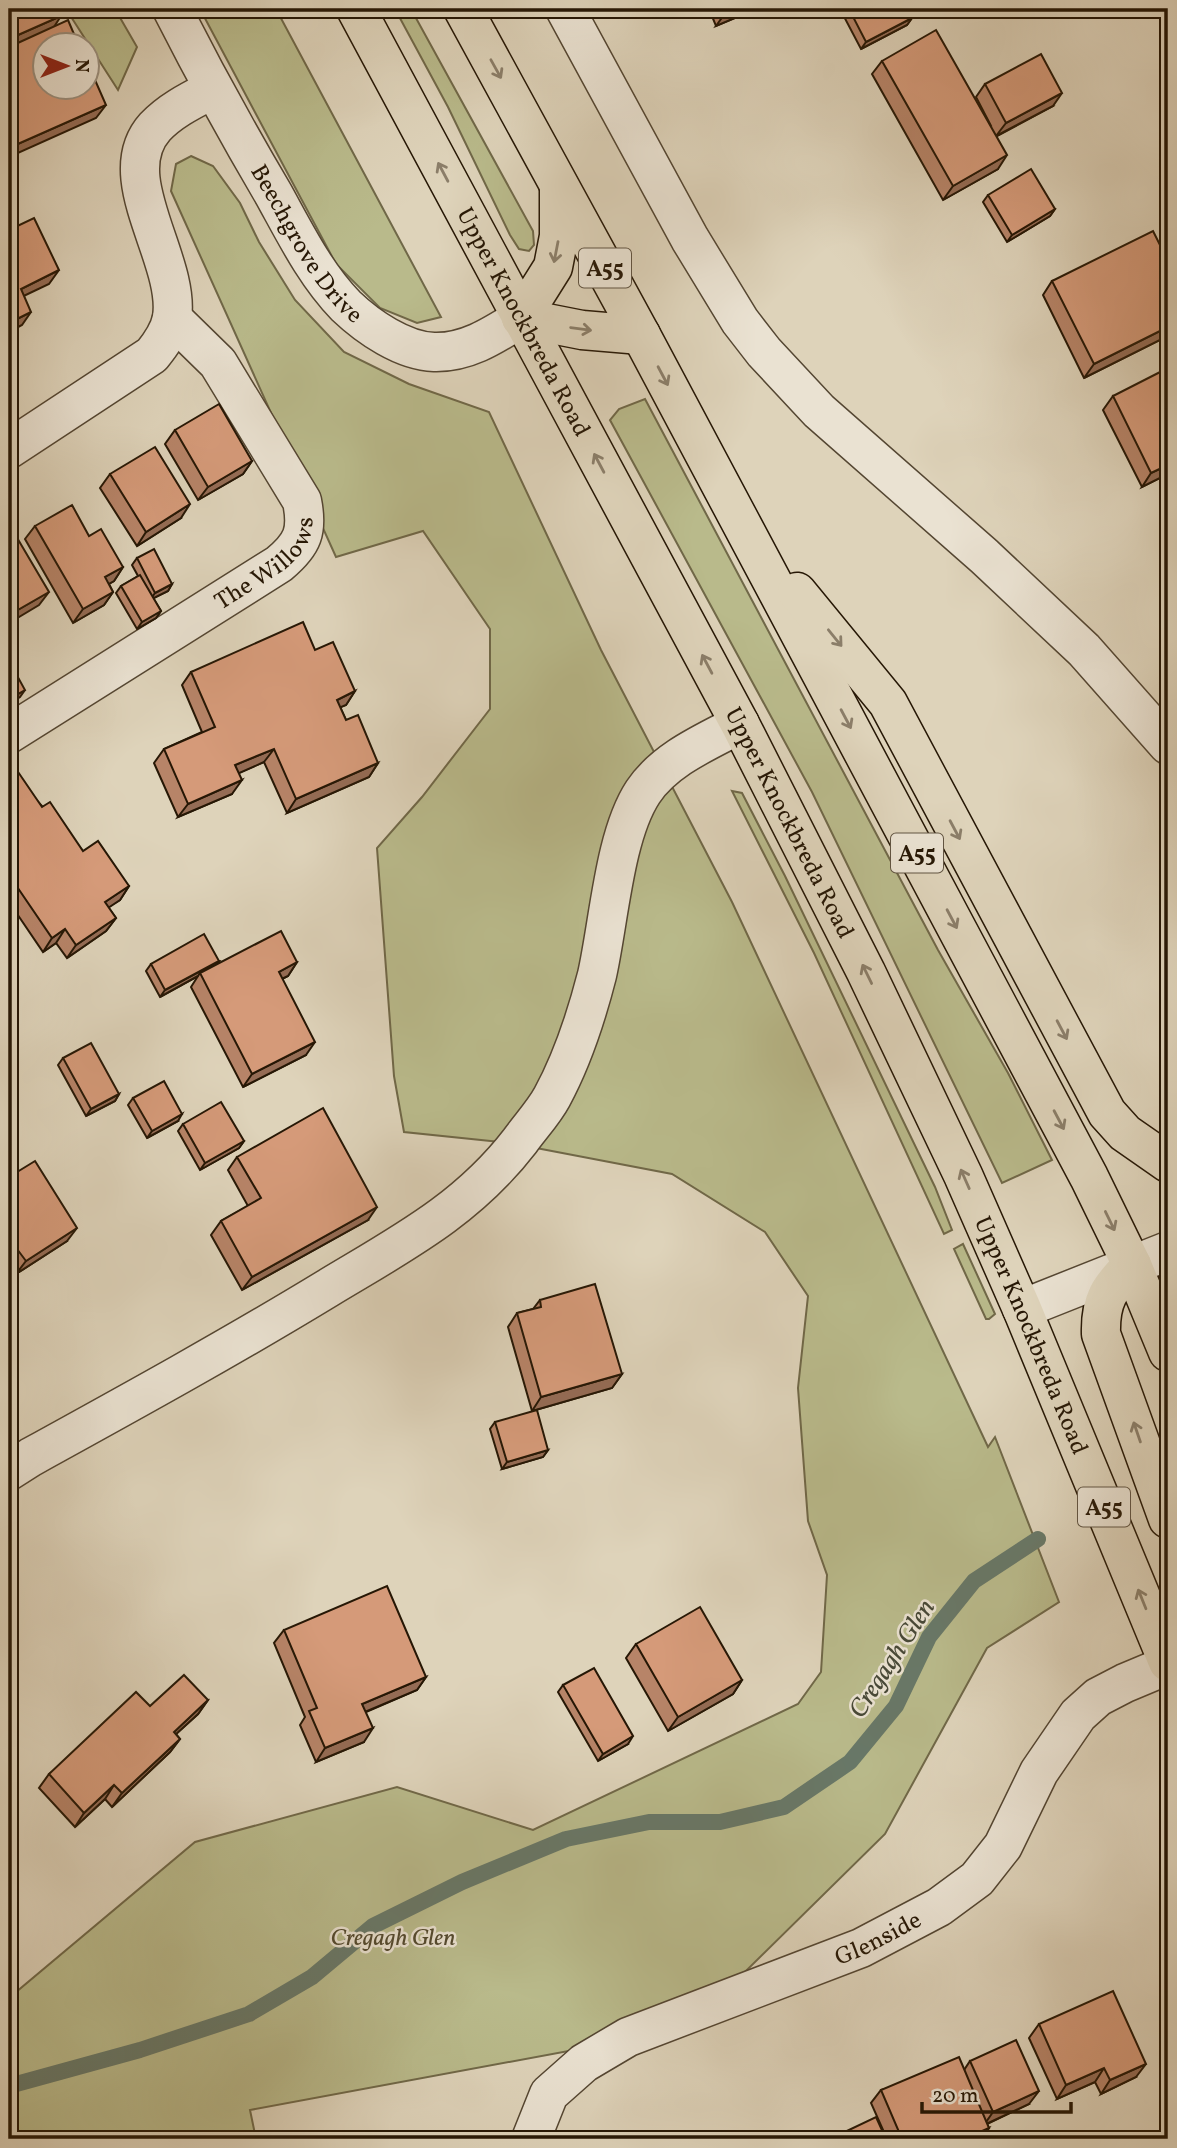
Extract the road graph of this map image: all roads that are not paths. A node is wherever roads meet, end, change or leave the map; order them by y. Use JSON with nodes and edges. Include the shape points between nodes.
{"nodes":[{"id":1,"x":172,"y":9,"type":"edge"},
{"id":2,"x":356,"y":9,"type":"edge"},
{"id":3,"x":463,"y":9,"type":"edge"},
{"id":4,"x":565,"y":9,"type":"edge"},
{"id":5,"x":213,"y":89,"type":"junction"},
{"id":6,"x":559,"y":184,"type":"junction"},
{"id":7,"x":172,"y":318,"type":"junction"},
{"id":8,"x":521,"y":318,"type":"junction"},
{"id":9,"x":641,"y":335,"type":"junction"},
{"id":10,"x":9,"y":449,"type":"edge"},
{"id":11,"x":745,"y":528,"type":"junction"},
{"id":12,"x":740,"y":724,"type":"junction"},
{"id":13,"x":9,"y":734,"type":"edge"},
{"id":14,"x":1168,"y":745,"type":"edge"},
{"id":15,"x":1168,"y":1163,"type":"edge"},
{"id":16,"x":1168,"y":1251,"type":"edge"},
{"id":17,"x":1132,"y":1265,"type":"junction"},
{"id":18,"x":1022,"y":1309,"type":"junction"},
{"id":19,"x":1168,"y":1352,"type":"edge"},
{"id":20,"x":9,"y":1471,"type":"edge"},
{"id":21,"x":1168,"y":1519,"type":"edge"},
{"id":22,"x":1168,"y":1664,"type":"edge"},
{"id":23,"x":531,"y":2139,"type":"edge"}],
"edges":[{"from":1,"to":5,"type":"street","name":"Beechgrove Drive"},
{"from":8,"to":2,"type":"highway","name":"Upper Knockbreda Road","number":"A55","one_way":true},
{"from":3,"to":6,"type":"highway","number":"A55","one_way":true},
{"from":4,"to":14,"type":"street","via":[[690,239],[764,352],[819,411],[1084,650]]},
{"from":5,"to":7,"type":"street","via":[[175,109],[153,129],[140,153],[139,177],[164,260]]},
{"from":5,"to":8,"type":"street","name":"Beechgrove Drive","via":[[317,270],[346,306],[365,321],[410,348],[432,352],[479,343]]},
{"from":6,"to":8,"type":"highway","one_way":true,"via":[[559,236],[553,267]]},
{"from":6,"to":9,"type":"highway","number":"A55"},
{"from":7,"to":10,"type":"street","via":[[152,355]]},
{"from":7,"to":13,"type":"street","name":"The Willows","via":[[218,363],[267,443],[302,501],[303,535],[295,551],[279,564]]},
{"from":8,"to":9,"type":"highway","one_way":true},
{"from":12,"to":8,"type":"highway","name":"Upper Knockbreda Road","number":"A55","one_way":true},
{"from":9,"to":11,"type":"highway","number":"A55","one_way":true},
{"from":11,"to":15,"type":"highway","one_way":true,"via":[[888,703],[1107,1113],[1125,1133]]},
{"from":11,"to":17,"type":"highway","number":"A55","one_way":true},
{"from":18,"to":12,"type":"highway","name":"Upper Knockbreda Road","number":"A55","one_way":true,"via":[[872,984]]},
{"from":12,"to":20,"type":"street","via":[[666,766],[643,792],[627,828],[596,976],[574,1045],[552,1098],[480,1188],[432,1225],[238,1343]]},
{"from":16,"to":17,"type":"street"},
{"from":17,"to":18,"type":"street"},
{"from":17,"to":19,"type":"highway","number":"A55"},
{"from":21,"to":17,"type":"highway","one_way":true,"via":[[1101,1334],[1101,1312],[1111,1286]]},
{"from":22,"to":18,"type":"highway","name":"Upper Knockbreda Road","number":"A55","one_way":true},
{"from":22,"to":23,"type":"street","name":"Glenside","via":[[1098,1697],[1078,1715],[1039,1772],[1003,1846],[977,1879],[939,1907],[860,1948],[628,2038],[584,2063],[549,2094]]}]}
